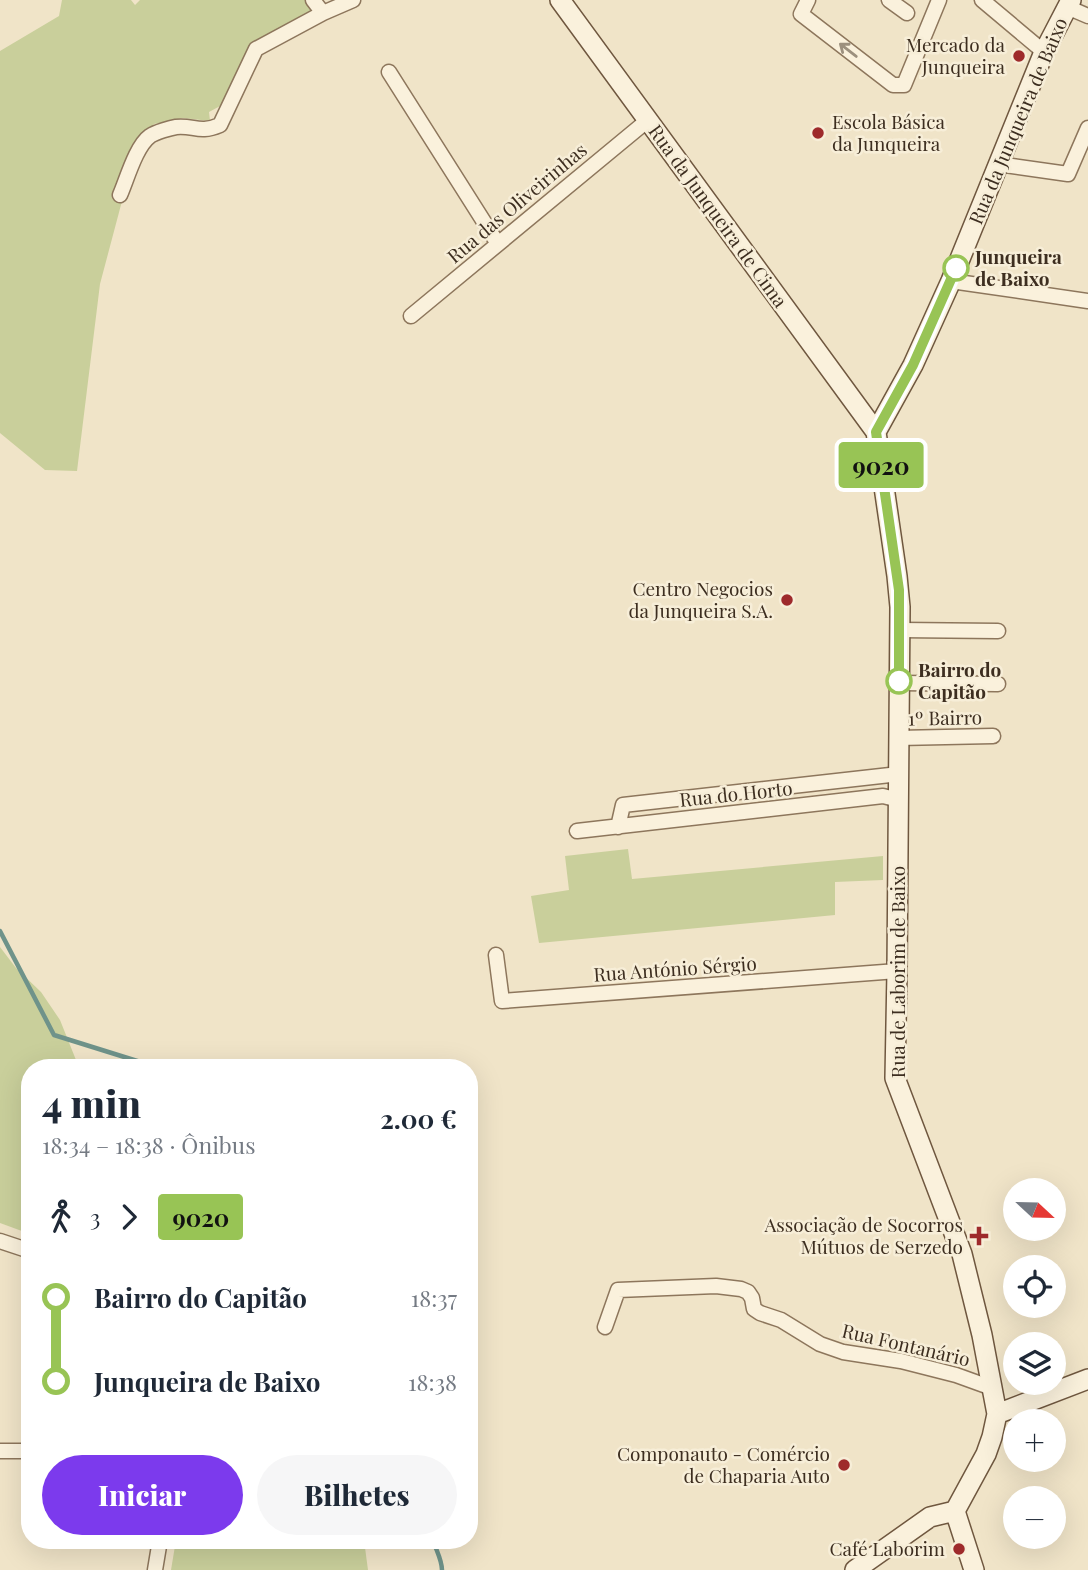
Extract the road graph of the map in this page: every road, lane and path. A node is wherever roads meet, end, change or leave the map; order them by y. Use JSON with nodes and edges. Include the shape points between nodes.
{"nodes":[{"id":1,"x":313,"y":0,"type":"edge"},
{"id":2,"x":353,"y":0,"type":"edge"},
{"id":3,"x":560,"y":0,"type":"edge"},
{"id":4,"x":808,"y":0,"type":"edge"},
{"id":5,"x":889,"y":0,"type":"edge"},
{"id":6,"x":939,"y":0,"type":"edge"},
{"id":7,"x":982,"y":0,"type":"edge"},
{"id":8,"x":1069,"y":4,"type":"edge"},
{"id":9,"x":323,"y":13,"type":"junction"},
{"id":10,"x":907,"y":13,"type":"dead end"},
{"id":11,"x":1088,"y":16,"type":"edge"},
{"id":12,"x":1044,"y":52,"type":"junction"},
{"id":13,"x":389,"y":72,"type":"dead end"},
{"id":14,"x":648,"y":120,"type":"junction"},
{"id":15,"x":1088,"y":128,"type":"edge"},
{"id":16,"x":998,"y":164,"type":"junction"},
{"id":17,"x":120,"y":195,"type":"dead end"},
{"id":18,"x":498,"y":244,"type":"junction"},
{"id":19,"x":951,"y":281,"type":"junction"},
{"id":20,"x":1088,"y":301,"type":"edge"},
{"id":21,"x":411,"y":316,"type":"dead end"},
{"id":22,"x":876,"y":432,"type":"junction"},
{"id":23,"x":900,"y":630,"type":"junction"},
{"id":24,"x":998,"y":631,"type":"dead end"},
{"id":25,"x":899,"y":683,"type":"junction"},
{"id":26,"x":998,"y":684,"type":"dead end"},
{"id":27,"x":993,"y":736,"type":"dead end"},
{"id":28,"x":898,"y":738,"type":"junction"},
{"id":29,"x":899,"y":774,"type":"junction"},
{"id":30,"x":899,"y":800,"type":"junction"},
{"id":31,"x":618,"y":827,"type":"junction"},
{"id":32,"x":577,"y":831,"type":"dead end"},
{"id":33,"x":496,"y":956,"type":"dead end"},
{"id":34,"x":897,"y":971,"type":"junction"},
{"id":35,"x":0,"y":1241,"type":"edge"},
{"id":36,"x":21,"y":1248,"type":"edge"},
{"id":37,"x":605,"y":1327,"type":"dead end"},
{"id":38,"x":1088,"y":1379,"type":"edge"},
{"id":39,"x":992,"y":1388,"type":"junction"},
{"id":40,"x":997,"y":1414,"type":"junction"},
{"id":41,"x":0,"y":1451,"type":"edge"},
{"id":42,"x":21,"y":1451,"type":"edge"},
{"id":43,"x":955,"y":1511,"type":"junction"},
{"id":44,"x":158,"y":1549,"type":"edge"},
{"id":45,"x":155,"y":1570,"type":"edge"},
{"id":46,"x":855,"y":1570,"type":"edge"},
{"id":47,"x":974,"y":1570,"type":"edge"}],
"edges":[{"from":1,"to":9,"type":"street"},
{"from":2,"to":9,"type":"street"},
{"from":3,"to":14,"type":"main road","name":"Rua da Junqueira de Cima"},
{"from":6,"to":4,"type":"street","one_way":true,"via":[[904,85],[893,85],[801,14]]},
{"from":5,"to":10,"type":"street"},
{"from":7,"to":12,"type":"street"},
{"from":8,"to":11,"type":"street"},
{"from":8,"to":12,"type":"main road","name":"Rua da Junqueira de Baixo"},
{"from":9,"to":17,"type":"street","via":[[256,49],[220,125],[207,130],[177,127],[151,136],[142,145]]},
{"from":12,"to":16,"type":"main road","name":"Rua da Junqueira de Baixo"},
{"from":13,"to":18,"type":"street"},
{"from":14,"to":18,"type":"street","name":"Rua das Oliveirinhas"},
{"from":14,"to":22,"type":"main road","name":"Rua da Junqueira de Cima"},
{"from":15,"to":16,"type":"street","via":[[1068,174]]},
{"from":16,"to":19,"type":"main road","name":"Rua da Junqueira de Baixo"},
{"from":18,"to":21,"type":"street","name":"Rua das Oliveirinhas"},
{"from":19,"to":20,"type":"street"},
{"from":19,"to":22,"type":"main road","name":"Rua da Junqueira de Baixo"},
{"from":22,"to":23,"type":"main road","name":"Rua de Laborim de Baixo","via":[[897,576]]},
{"from":23,"to":24,"type":"street"},
{"from":23,"to":25,"type":"main road","name":"Rua de Laborim de Baixo"},
{"from":25,"to":26,"type":"street"},
{"from":25,"to":28,"type":"main road","name":"Rua de Laborim de Baixo"},
{"from":27,"to":28,"type":"street","name":"1º Bairro"},
{"from":28,"to":29,"type":"main road","name":"Rua de Laborim de Baixo"},
{"from":29,"to":30,"type":"main road","name":"Rua de Laborim de Baixo"},
{"from":29,"to":31,"type":"street","via":[[623,804]]},
{"from":30,"to":31,"type":"street","name":"Rua do Horto","via":[[883,796]]},
{"from":30,"to":34,"type":"main road","name":"Rua de Laborim de Baixo"},
{"from":31,"to":32,"type":"street","name":"Rua do Horto"},
{"from":33,"to":34,"type":"street","name":"Rua António Sérgio","via":[[502,1001]]},
{"from":34,"to":39,"type":"main road","name":"Rua de Laborim de Baixo","via":[[895,1078],[962,1254]]},
{"from":35,"to":36,"type":"street"},
{"from":37,"to":39,"type":"street","name":"Rua Fontanário","via":[[618,1290],[741,1289],[748,1292],[760,1314],[781,1320],[820,1344]]},
{"from":38,"to":40,"type":"main road"},
{"from":39,"to":40,"type":"main road","name":"Rua de Laborim de Baixo"},
{"from":40,"to":43,"type":"main road","name":"Rua de Laborim de Baixo","via":[[986,1454]]},
{"from":41,"to":42,"type":"street"},
{"from":43,"to":46,"type":"main road","via":[[930,1517]]},
{"from":43,"to":47,"type":"main road"},
{"from":44,"to":45,"type":"street"}]}
